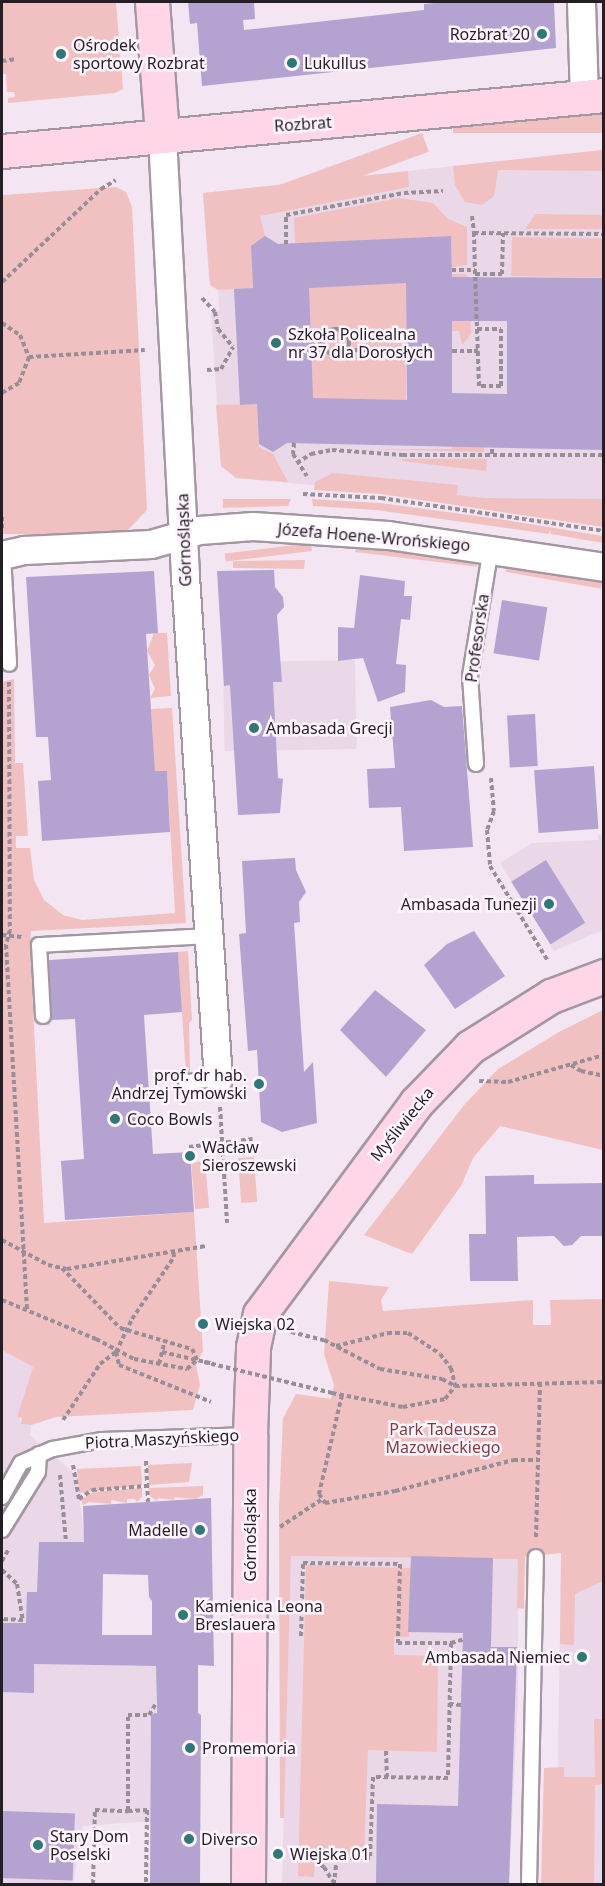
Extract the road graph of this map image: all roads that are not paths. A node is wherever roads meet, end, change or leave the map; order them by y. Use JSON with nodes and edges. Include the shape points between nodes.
{"nodes":[{"id":1,"x":152,"y":2,"type":"edge"},
{"id":2,"x":580,"y":2,"type":"edge"},
{"id":3,"x":594,"y":96,"type":"edge"},
{"id":4,"x":162,"y":136,"type":"junction"},
{"id":5,"x":2,"y":150,"type":"edge"},
{"id":6,"x":183,"y":534,"type":"junction"},
{"id":7,"x":491,"y":548,"type":"junction"},
{"id":8,"x":2,"y":555,"type":"edge"},
{"id":9,"x":603,"y":567,"type":"edge"},
{"id":10,"x":9,"y":664,"type":"road end"},
{"id":11,"x":476,"y":764,"type":"dead end"},
{"id":12,"x":208,"y":936,"type":"junction"},
{"id":13,"x":603,"y":976,"type":"edge"},
{"id":14,"x":43,"y":1016,"type":"dead end"},
{"id":15,"x":186,"y":1082,"type":"dead end"},
{"id":16,"x":219,"y":1092,"type":"joint"},
{"id":17,"x":254,"y":1330,"type":"joint"},
{"id":18,"x":250,"y":1435,"type":"junction"},
{"id":19,"x":39,"y":1454,"type":"junction"},
{"id":20,"x":2,"y":1497,"type":"edge"},
{"id":21,"x":2,"y":1530,"type":"edge"},
{"id":22,"x":536,"y":1557,"type":"road end"},
{"id":23,"x":248,"y":1884,"type":"edge"},
{"id":24,"x":529,"y":1884,"type":"edge"}],
"edges":[{"from":1,"to":4,"type":"street","name":"Górnośląska"},
{"from":2,"to":3,"type":"street"},
{"from":3,"to":4,"type":"street","name":"Rozbrat"},
{"from":4,"to":5,"type":"street","name":"Rozbrat"},
{"from":4,"to":6,"type":"street","name":"Górnośląska"},
{"from":6,"to":7,"type":"street","name":"Józefa Hoene-Wrońskiego","via":[[216,528],[301,527]]},
{"from":6,"to":8,"type":"street","name":"Józefa Hoene-Wrońskiego","via":[[151,544],[24,550]]},
{"from":6,"to":12,"type":"street","name":"Górnośląska"},
{"from":7,"to":9,"type":"street","name":"Józefa Hoene-Wrońskiego"},
{"from":7,"to":11,"type":"lane","name":"Profesorska","via":[[471,676]]},
{"from":8,"to":10,"type":"lane"},
{"from":12,"to":14,"type":"lane","via":[[39,945]]},
{"from":12,"to":16,"type":"street","name":"Górnośląska"},
{"from":13,"to":17,"type":"street","name":"Myśliwiecka","via":[[551,996],[470,1047],[416,1103],[267,1302]]},
{"from":15,"to":16,"type":"lane"},
{"from":17,"to":18,"type":"street","name":"Górnośląska"},
{"from":18,"to":19,"type":"lane","name":"Piotra Maszyńskiego","via":[[102,1440]]},
{"from":18,"to":23,"type":"street","name":"Górnośląska"},
{"from":19,"to":20,"type":"lane","name":"Piotra Maszyńskiego","via":[[21,1463]]},
{"from":19,"to":21,"type":"lane","via":[[38,1472]]},
{"from":22,"to":24,"type":"lane"}]}
